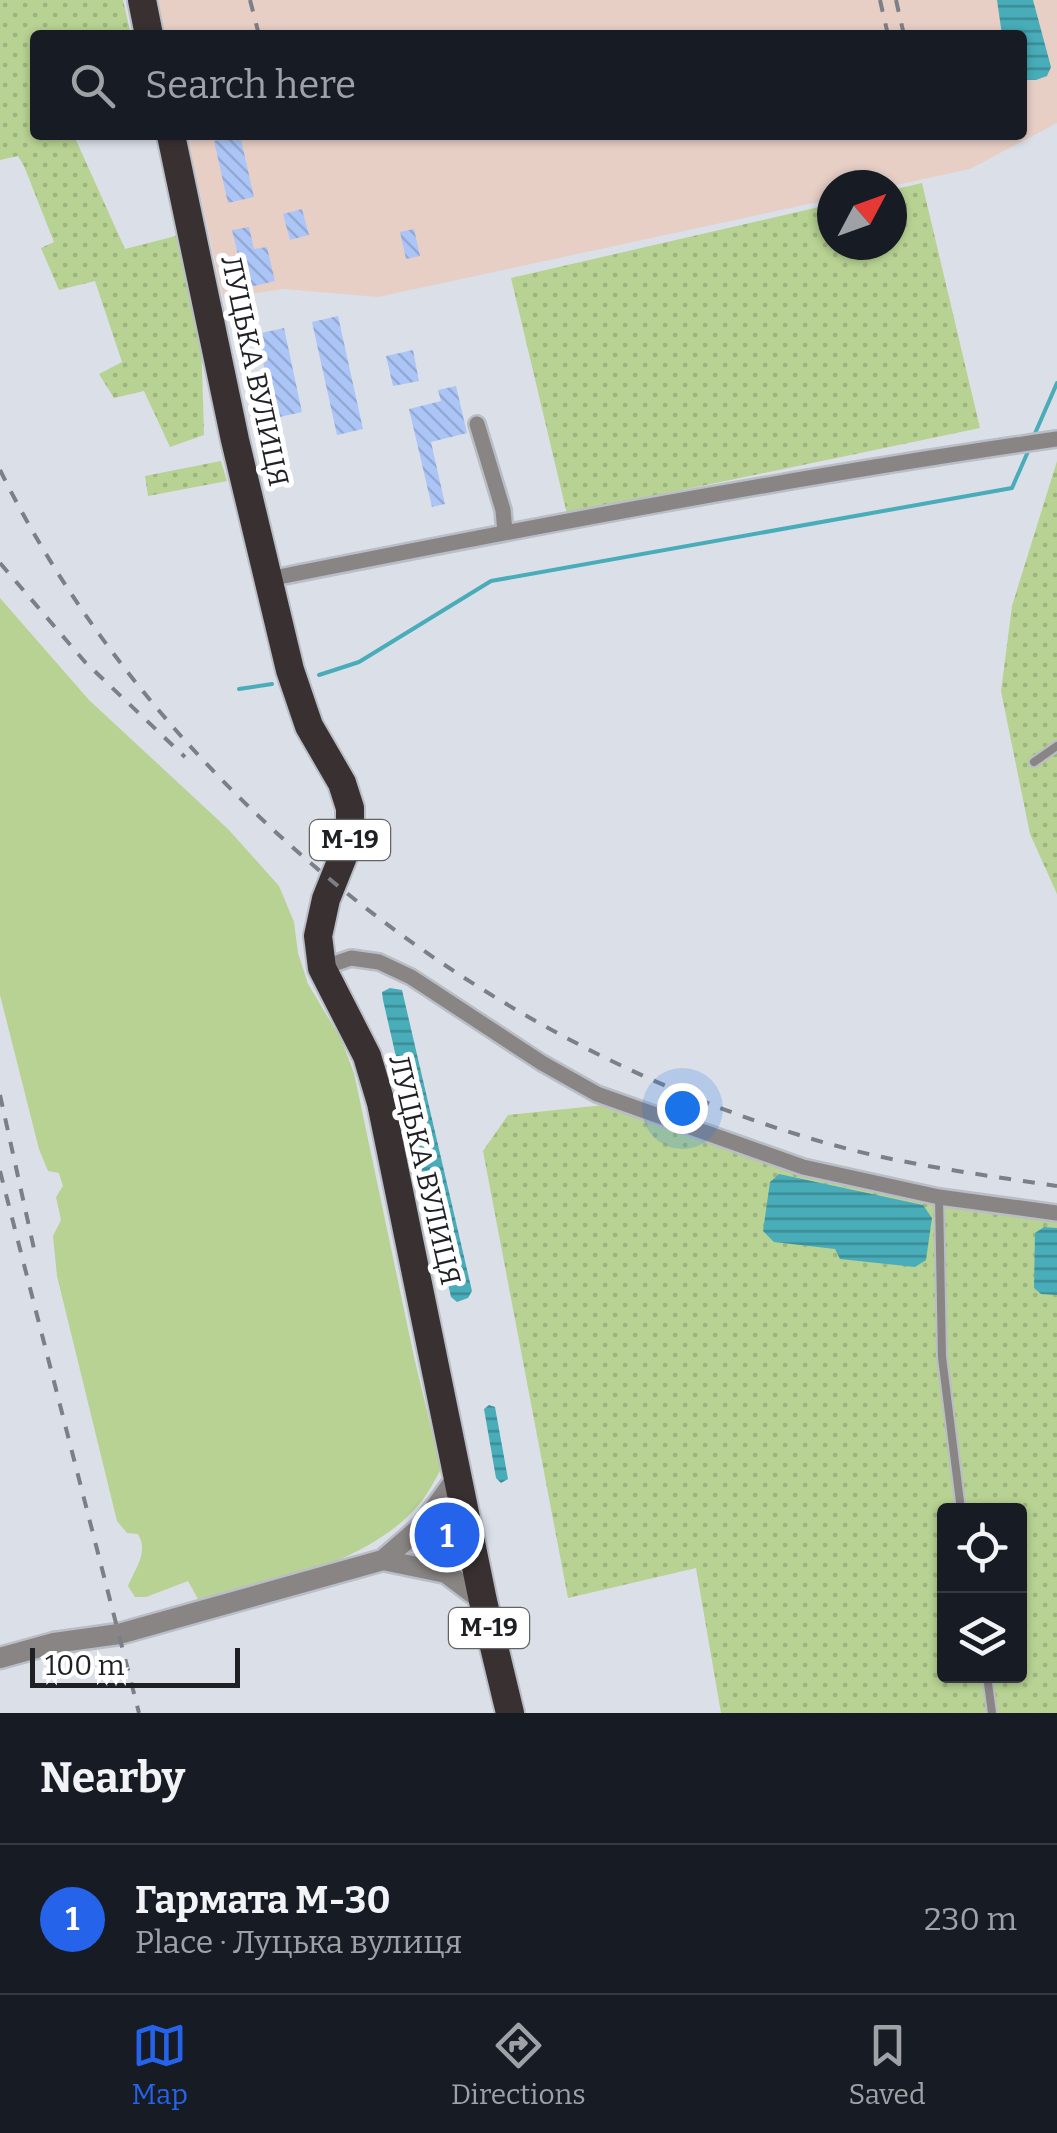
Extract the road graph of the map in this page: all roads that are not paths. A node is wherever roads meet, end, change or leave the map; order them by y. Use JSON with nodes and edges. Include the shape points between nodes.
{"nodes":[{"id":1,"x":142,"y":0,"type":"edge"},
{"id":2,"x":149,"y":30,"type":"edge"},
{"id":3,"x":172,"y":140,"type":"edge"},
{"id":4,"x":476,"y":424,"type":"dead end"},
{"id":5,"x":1050,"y":440,"type":"edge"},
{"id":6,"x":504,"y":532,"type":"junction"},
{"id":7,"x":268,"y":579,"type":"junction"},
{"id":8,"x":1057,"y":746,"type":"edge"},
{"id":9,"x":1034,"y":762,"type":"dead end"},
{"id":10,"x":322,"y":968,"type":"junction"},
{"id":11,"x":939,"y":1197,"type":"junction"},
{"id":12,"x":1057,"y":1213,"type":"edge"},
{"id":13,"x":458,"y":1476,"type":"junction"},
{"id":14,"x":960,"y":1503,"type":"edge"},
{"id":15,"x":383,"y":1560,"type":"junction"},
{"id":16,"x":482,"y":1601,"type":"junction"},
{"id":17,"x":0,"y":1658,"type":"edge"},
{"id":18,"x":987,"y":1683,"type":"edge"},
{"id":19,"x":510,"y":1713,"type":"edge"},
{"id":20,"x":992,"y":1713,"type":"edge"}],
"edges":[{"from":1,"to":2,"type":"highway"},
{"from":3,"to":7,"type":"highway","name":"ЛУЦЬКА ВУЛИЦЯ","number":"М-19"},
{"from":4,"to":6,"type":"street"},
{"from":5,"to":6,"type":"street"},
{"from":6,"to":7,"type":"street"},
{"from":7,"to":10,"type":"highway","name":"ЛУЦЬКА ВУЛИЦЯ","number":"М-19","via":[[309,726],[350,808],[350,839],[318,936]]},
{"from":8,"to":9,"type":"lane"},
{"from":10,"to":11,"type":"street","via":[[351,958],[379,962],[598,1094],[803,1167]]},
{"from":10,"to":13,"type":"highway","name":"ЛУЦЬКА ВУЛИЦЯ","number":"М-19","via":[[367,1056],[381,1103]]},
{"from":11,"to":12,"type":"street"},
{"from":11,"to":14,"type":"lane","via":[[942,1357]]},
{"from":13,"to":15,"type":"street","via":[[422,1526]]},
{"from":13,"to":16,"type":"highway","name":"ЛУЦЬКА ВУЛИЦЯ","number":"М-19"},
{"from":15,"to":16,"type":"street","via":[[446,1573]]},
{"from":15,"to":17,"type":"street","via":[[119,1634],[54,1642]]},
{"from":16,"to":19,"type":"highway","name":"ЛУЦЬКА ВУЛИЦЯ","number":"М-19"},
{"from":18,"to":20,"type":"lane"}]}
